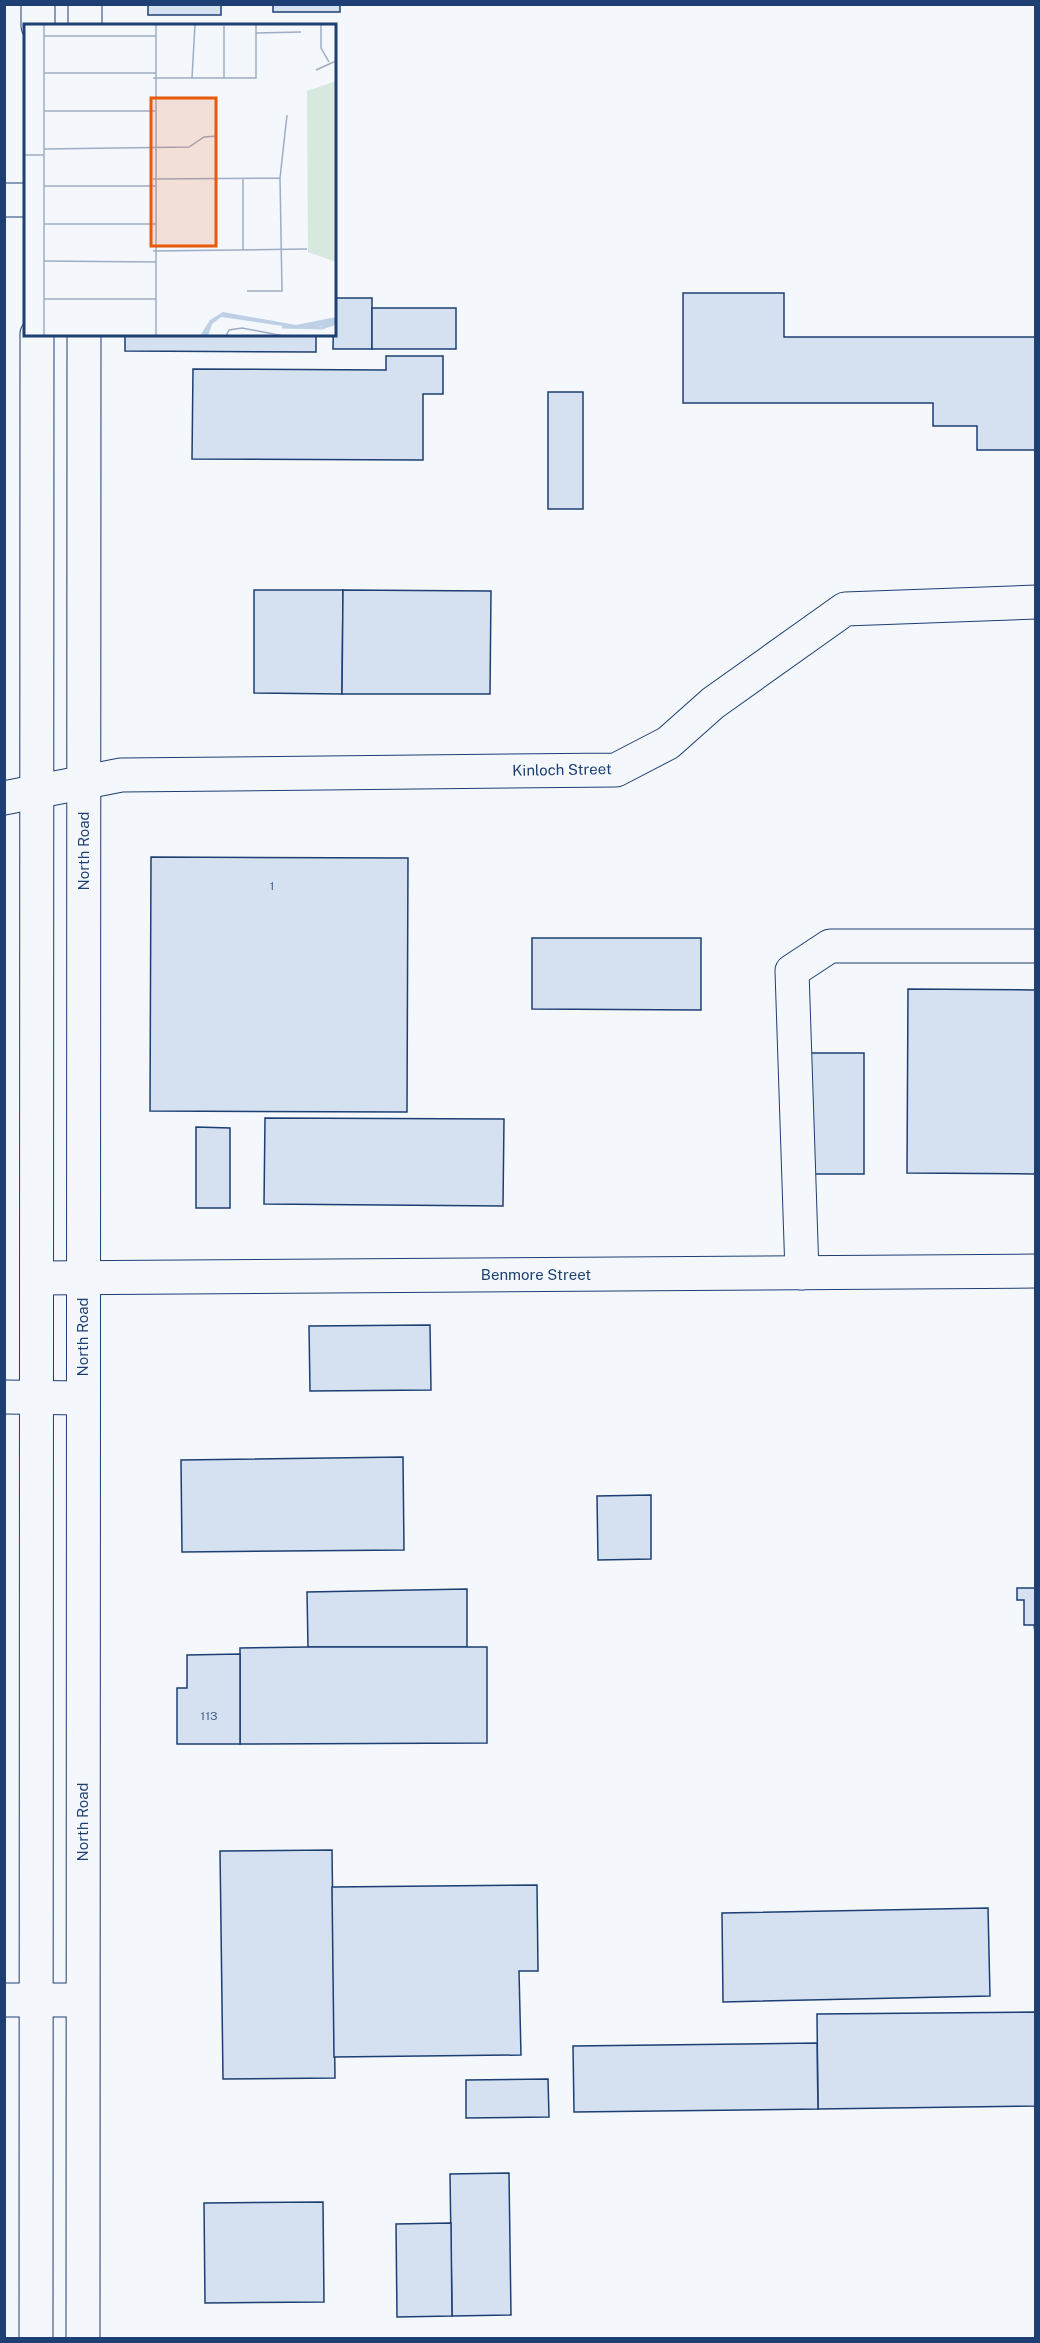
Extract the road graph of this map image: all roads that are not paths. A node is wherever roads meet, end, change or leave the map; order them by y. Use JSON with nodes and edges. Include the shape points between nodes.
{"nodes":[{"id":1,"x":38,"y":4,"type":"edge"},
{"id":2,"x":85,"y":4,"type":"edge"},
{"id":3,"x":38,"y":24,"type":"edge"},
{"id":4,"x":85,"y":24,"type":"edge"},
{"id":5,"x":4,"y":200,"type":"edge"},
{"id":6,"x":24,"y":200,"type":"edge"},
{"id":7,"x":38,"y":336,"type":"edge"},
{"id":8,"x":84,"y":336,"type":"edge"},
{"id":9,"x":1035,"y":602,"type":"edge"},
{"id":10,"x":84,"y":784,"type":"junction"},
{"id":11,"x":38,"y":793,"type":"junction"},
{"id":12,"x":4,"y":798,"type":"edge"},
{"id":13,"x":1035,"y":946,"type":"edge"},
{"id":14,"x":1035,"y":1271,"type":"edge"},
{"id":15,"x":802,"y":1274,"type":"junction"},
{"id":16,"x":84,"y":1277,"type":"junction"},
{"id":17,"x":37,"y":1278,"type":"junction"},
{"id":18,"x":4,"y":1397,"type":"edge"},
{"id":19,"x":37,"y":1397,"type":"junction"},
{"id":20,"x":83,"y":1398,"type":"junction"},
{"id":21,"x":37,"y":1999,"type":"junction"},
{"id":22,"x":4,"y":2000,"type":"edge"},
{"id":23,"x":82,"y":2000,"type":"junction"},
{"id":24,"x":36,"y":2338,"type":"edge"},
{"id":25,"x":83,"y":2338,"type":"edge"}],
"edges":[{"from":1,"to":3,"type":"main road"},
{"from":2,"to":4,"type":"main road"},
{"from":5,"to":6,"type":"main road"},
{"from":7,"to":11,"type":"main road"},
{"from":8,"to":10,"type":"main road","name":"North Road"},
{"from":9,"to":10,"type":"main road","name":"Kinloch Street","via":[[844,609],[713,703],[668,743],[616,770],[120,775]]},
{"from":10,"to":11,"type":"main road","name":"Kinloch Street"},
{"from":10,"to":16,"type":"main road","name":"North Road"},
{"from":11,"to":12,"type":"main road","name":"Kinloch Street"},
{"from":11,"to":17,"type":"main road"},
{"from":13,"to":15,"type":"main road","via":[[830,946],[792,971]]},
{"from":14,"to":15,"type":"main road","name":"Benmore Street"},
{"from":15,"to":16,"type":"main road","name":"Benmore Street"},
{"from":16,"to":17,"type":"main road","name":"Benmore Street"},
{"from":16,"to":20,"type":"main road","name":"North Road"},
{"from":17,"to":19,"type":"main road"},
{"from":18,"to":19,"type":"main road"},
{"from":19,"to":20,"type":"main road"},
{"from":19,"to":21,"type":"main road"},
{"from":20,"to":23,"type":"main road","name":"North Road"},
{"from":21,"to":22,"type":"main road"},
{"from":21,"to":23,"type":"main road"},
{"from":21,"to":24,"type":"main road"},
{"from":23,"to":25,"type":"main road","name":"North Road"}]}
